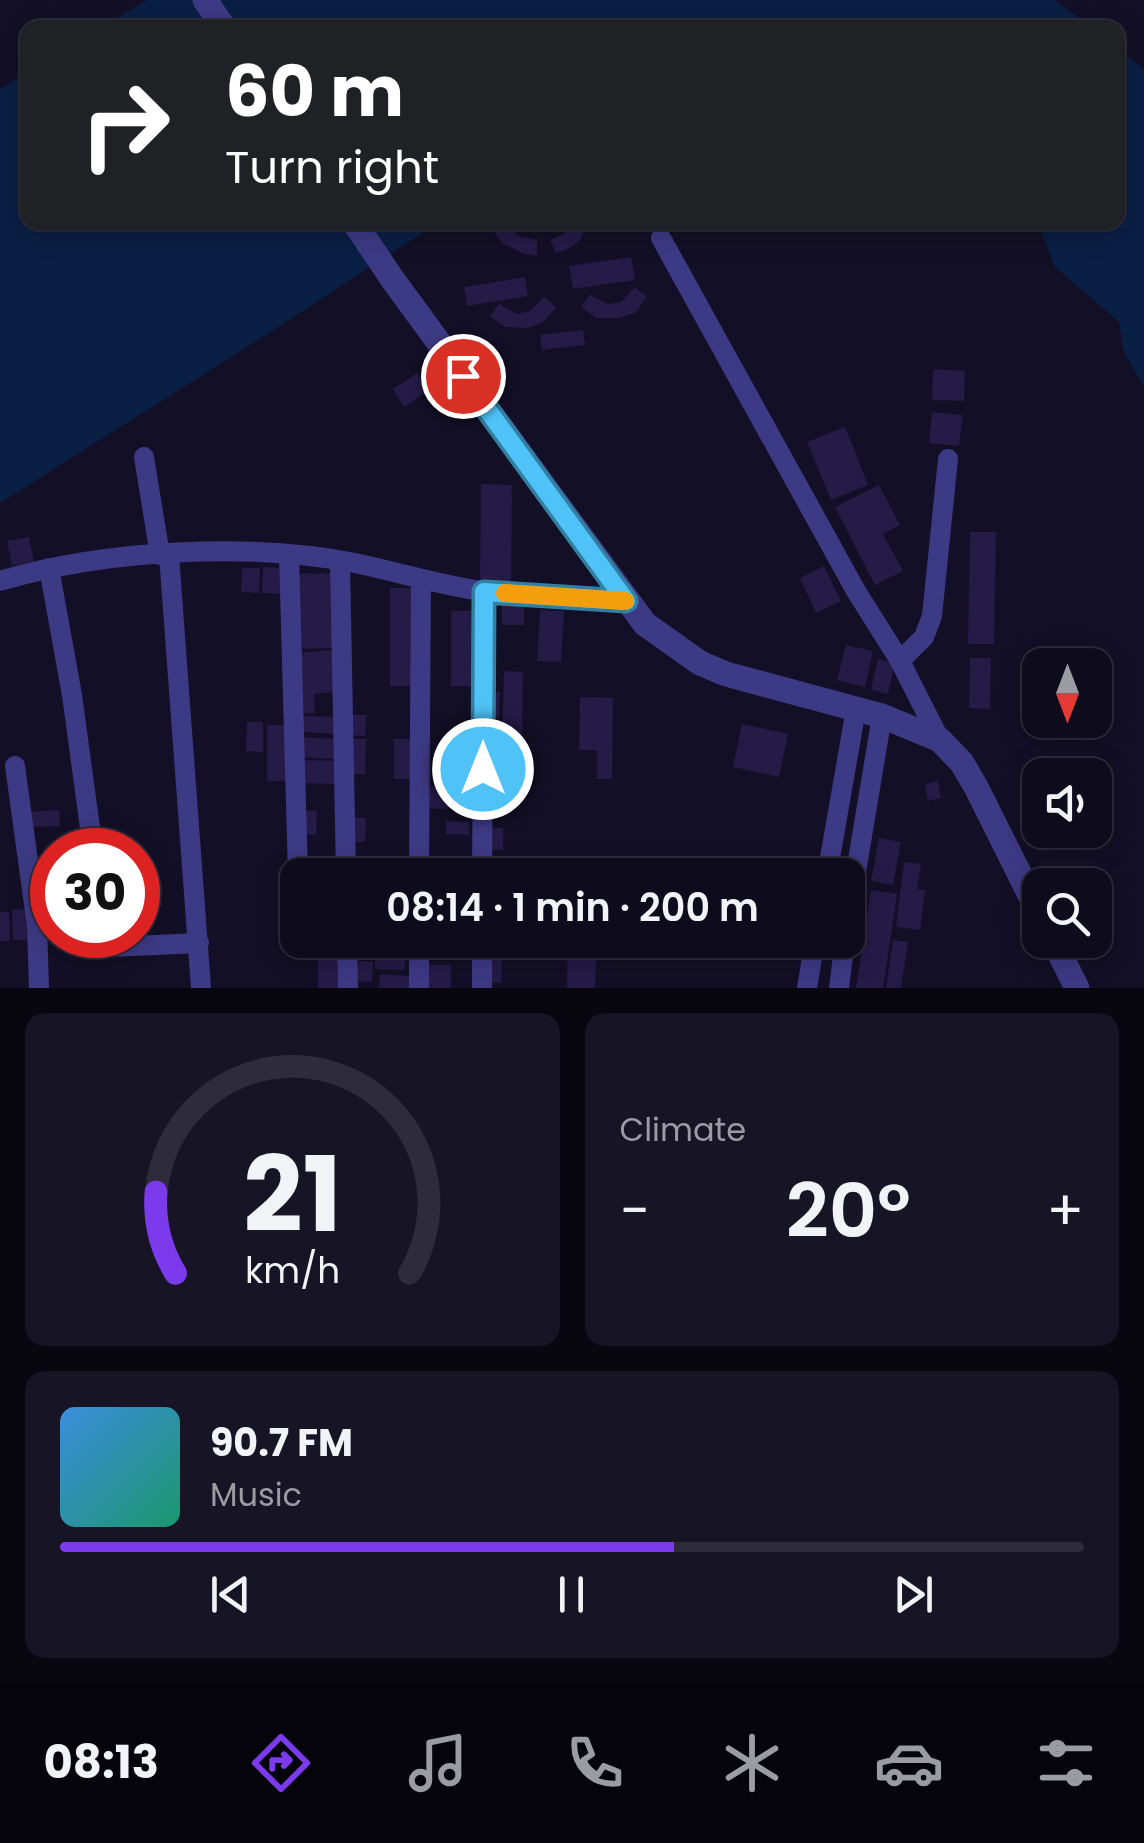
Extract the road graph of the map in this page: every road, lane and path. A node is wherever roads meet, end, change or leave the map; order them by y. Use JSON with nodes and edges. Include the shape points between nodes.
{"nodes":[{"id":1,"x":359,"y":230,"type":"edge"},
{"id":2,"x":661,"y":238,"type":"dead end"},
{"id":3,"x":144,"y":456,"type":"dead end"},
{"id":4,"x":948,"y":459,"type":"dead end"},
{"id":5,"x":164,"y":555,"type":"junction"},
{"id":6,"x":289,"y":555,"type":"junction"},
{"id":7,"x":340,"y":561,"type":"junction"},
{"id":8,"x":49,"y":568,"type":"junction"},
{"id":9,"x":421,"y":579,"type":"junction"},
{"id":10,"x":0,"y":581,"type":"edge"},
{"id":11,"x":484,"y":592,"type":"junction"},
{"id":12,"x":626,"y":601,"type":"junction"},
{"id":13,"x":900,"y":661,"type":"junction"},
{"id":14,"x":869,"y":712,"type":"junction"},
{"id":15,"x":940,"y":740,"type":"junction"},
{"id":16,"x":15,"y":766,"type":"dead end"},
{"id":17,"x":90,"y":828,"type":"edge"},
{"id":18,"x":298,"y":858,"type":"edge"},
{"id":19,"x":346,"y":858,"type":"edge"},
{"id":20,"x":419,"y":858,"type":"edge"},
{"id":21,"x":482,"y":858,"type":"edge"},
{"id":22,"x":831,"y":858,"type":"edge"},
{"id":23,"x":854,"y":858,"type":"edge"},
{"id":24,"x":1022,"y":878,"type":"edge"},
{"id":25,"x":199,"y":943,"type":"junction"},
{"id":26,"x":160,"y":945,"type":"edge"},
{"id":27,"x":347,"y":958,"type":"edge"},
{"id":28,"x":419,"y":958,"type":"edge"},
{"id":29,"x":482,"y":958,"type":"edge"},
{"id":30,"x":812,"y":958,"type":"edge"},
{"id":31,"x":843,"y":958,"type":"edge"},
{"id":32,"x":1062,"y":958,"type":"edge"},
{"id":33,"x":39,"y":988,"type":"edge"},
{"id":34,"x":201,"y":988,"type":"edge"},
{"id":35,"x":348,"y":988,"type":"edge"},
{"id":36,"x":419,"y":988,"type":"edge"},
{"id":37,"x":482,"y":988,"type":"edge"},
{"id":38,"x":807,"y":988,"type":"edge"},
{"id":39,"x":839,"y":988,"type":"edge"},
{"id":40,"x":1077,"y":988,"type":"edge"}],
"edges":[{"from":1,"to":12,"type":"street"},
{"from":2,"to":13,"type":"street"},
{"from":3,"to":5,"type":"street"},
{"from":4,"to":13,"type":"street","via":[[932,616],[924,637]]},
{"from":5,"to":6,"type":"street"},
{"from":5,"to":8,"type":"street"},
{"from":5,"to":25,"type":"street"},
{"from":6,"to":7,"type":"street"},
{"from":6,"to":18,"type":"street"},
{"from":7,"to":9,"type":"street"},
{"from":7,"to":19,"type":"street"},
{"from":8,"to":10,"type":"street"},
{"from":8,"to":17,"type":"street"},
{"from":9,"to":11,"type":"street"},
{"from":9,"to":20,"type":"street"},
{"from":11,"to":12,"type":"street"},
{"from":11,"to":21,"type":"street"},
{"from":12,"to":14,"type":"street","via":[[645,624],[700,663]]},
{"from":13,"to":15,"type":"street"},
{"from":14,"to":15,"type":"street"},
{"from":14,"to":22,"type":"street"},
{"from":14,"to":23,"type":"street"},
{"from":15,"to":24,"type":"street","via":[[962,763]]},
{"from":16,"to":33,"type":"street"},
{"from":25,"to":26,"type":"street"},
{"from":25,"to":34,"type":"street"},
{"from":27,"to":35,"type":"street"},
{"from":28,"to":36,"type":"street"},
{"from":29,"to":37,"type":"street"},
{"from":30,"to":38,"type":"street"},
{"from":31,"to":39,"type":"street"},
{"from":32,"to":40,"type":"street"}]}
